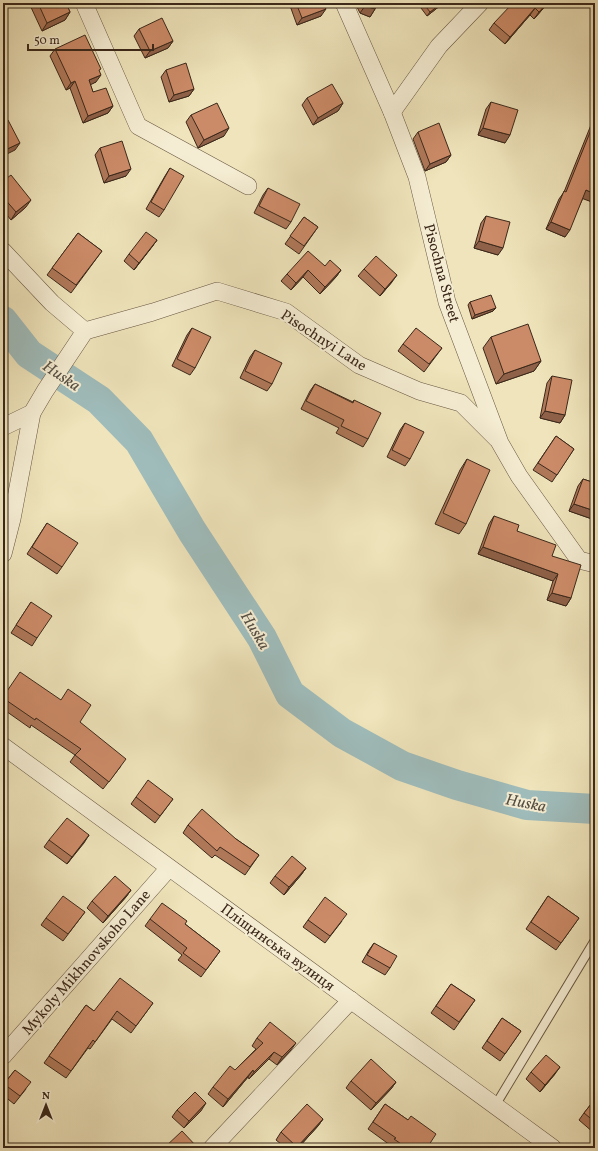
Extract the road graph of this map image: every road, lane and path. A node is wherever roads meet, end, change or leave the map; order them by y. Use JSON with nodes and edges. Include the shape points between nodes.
{"nodes":[{"id":1,"x":84,"y":3,"type":"edge"},
{"id":2,"x":344,"y":3,"type":"edge"},
{"id":3,"x":480,"y":3,"type":"edge"},
{"id":4,"x":392,"y":112,"type":"junction"},
{"id":5,"x":248,"y":186,"type":"dead end"},
{"id":6,"x":3,"y":251,"type":"edge"},
{"id":7,"x":85,"y":331,"type":"junction"},
{"id":8,"x":32,"y":413,"type":"junction"},
{"id":9,"x":3,"y":427,"type":"edge"},
{"id":10,"x":500,"y":443,"type":"junction"},
{"id":11,"x":3,"y":554,"type":"edge"},
{"id":12,"x":595,"y":564,"type":"edge"},
{"id":13,"x":3,"y":746,"type":"edge"},
{"id":14,"x":169,"y":868,"type":"junction"},
{"id":15,"x":595,"y":940,"type":"edge"},
{"id":16,"x":351,"y":1000,"type":"junction"},
{"id":17,"x":3,"y":1056,"type":"edge"},
{"id":18,"x":495,"y":1106,"type":"junction"},
{"id":19,"x":212,"y":1148,"type":"edge"},
{"id":20,"x":553,"y":1148,"type":"edge"}],
"edges":[{"from":1,"to":5,"type":"street","via":[[138,126]]},
{"from":2,"to":4,"type":"street","name":"Pisochna Street"},
{"from":3,"to":4,"type":"street","via":[[439,46]]},
{"from":4,"to":10,"type":"street","name":"Pisochna Street","via":[[417,178],[447,302]]},
{"from":6,"to":7,"type":"street","via":[[52,303]]},
{"from":7,"to":8,"type":"street"},
{"from":7,"to":10,"type":"street","name":"Pisochnyi Lane","via":[[217,291],[286,312],[359,365],[419,391],[461,403]]},
{"from":8,"to":9,"type":"street"},
{"from":8,"to":11,"type":"street"},
{"from":10,"to":12,"type":"street","name":"Pisochna Street","via":[[519,476],[580,560]]},
{"from":13,"to":14,"type":"street","name":"Пліщинська вулиця"},
{"from":14,"to":16,"type":"street","name":"Пліщинська вулиця"},
{"from":14,"to":17,"type":"street","name":"Mykoly Mikhnovskoho Lane"},
{"from":15,"to":18,"type":"lane"},
{"from":16,"to":18,"type":"street","name":"Пліщинська вулиця"},
{"from":16,"to":19,"type":"street"},
{"from":18,"to":20,"type":"street","name":"Пліщинська вулиця"}]}
